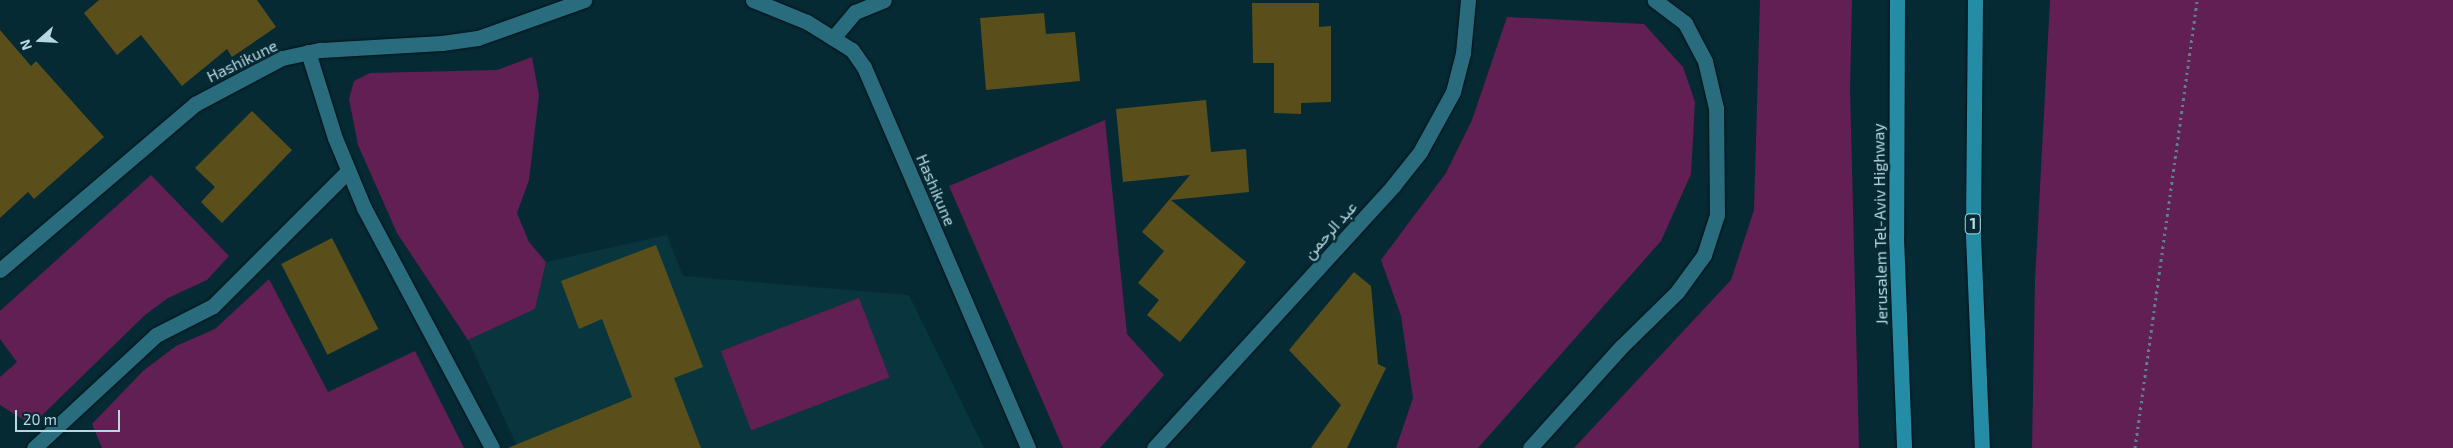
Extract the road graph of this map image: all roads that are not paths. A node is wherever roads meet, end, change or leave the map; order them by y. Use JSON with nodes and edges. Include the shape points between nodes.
{"nodes":[{"id":1,"x":584,"y":0,"type":"edge"},
{"id":2,"x":753,"y":0,"type":"edge"},
{"id":3,"x":884,"y":0,"type":"edge"},
{"id":4,"x":1468,"y":0,"type":"edge"},
{"id":5,"x":1655,"y":0,"type":"edge"},
{"id":6,"x":1897,"y":0,"type":"edge"},
{"id":7,"x":1974,"y":0,"type":"edge"},
{"id":8,"x":833,"y":38,"type":"junction"},
{"id":9,"x":308,"y":52,"type":"junction"},
{"id":10,"x":348,"y":171,"type":"junction"},
{"id":11,"x":0,"y":270,"type":"edge"},
{"id":12,"x":487,"y":446,"type":"edge"},
{"id":13,"x":34,"y":448,"type":"edge"},
{"id":14,"x":1028,"y":448,"type":"edge"},
{"id":15,"x":1154,"y":448,"type":"edge"},
{"id":16,"x":1530,"y":448,"type":"edge"},
{"id":17,"x":1904,"y":448,"type":"edge"},
{"id":18,"x":1982,"y":448,"type":"edge"}],
"edges":[{"from":1,"to":9,"type":"street","name":"Hashikune","via":[[478,38]]},
{"from":2,"to":8,"type":"street","name":"Hashikune","via":[[807,22]]},
{"from":3,"to":8,"type":"street","via":[[855,12]]},
{"from":4,"to":15,"type":"street","name":"عبد الرحمن","via":[[1464,53],[1453,92],[1420,152],[1393,186]]},
{"from":5,"to":16,"type":"street","via":[[1685,23],[1705,61],[1716,108],[1717,215],[1704,255],[1677,292]]},
{"from":6,"to":17,"type":"highway","name":"Jerusalem Tel-Aviv Highway","via":[[1896,237]]},
{"from":7,"to":18,"type":"highway","number":"1","via":[[1973,236]]},
{"from":8,"to":14,"type":"street","name":"Hashikune","via":[[852,50],[864,68]]},
{"from":9,"to":10,"type":"street","via":[[318,91]]},
{"from":9,"to":11,"type":"street","name":"Hashikune","via":[[282,58],[195,104]]},
{"from":10,"to":12,"type":"street"},
{"from":10,"to":13,"type":"street","via":[[213,306],[156,334]]}]}
